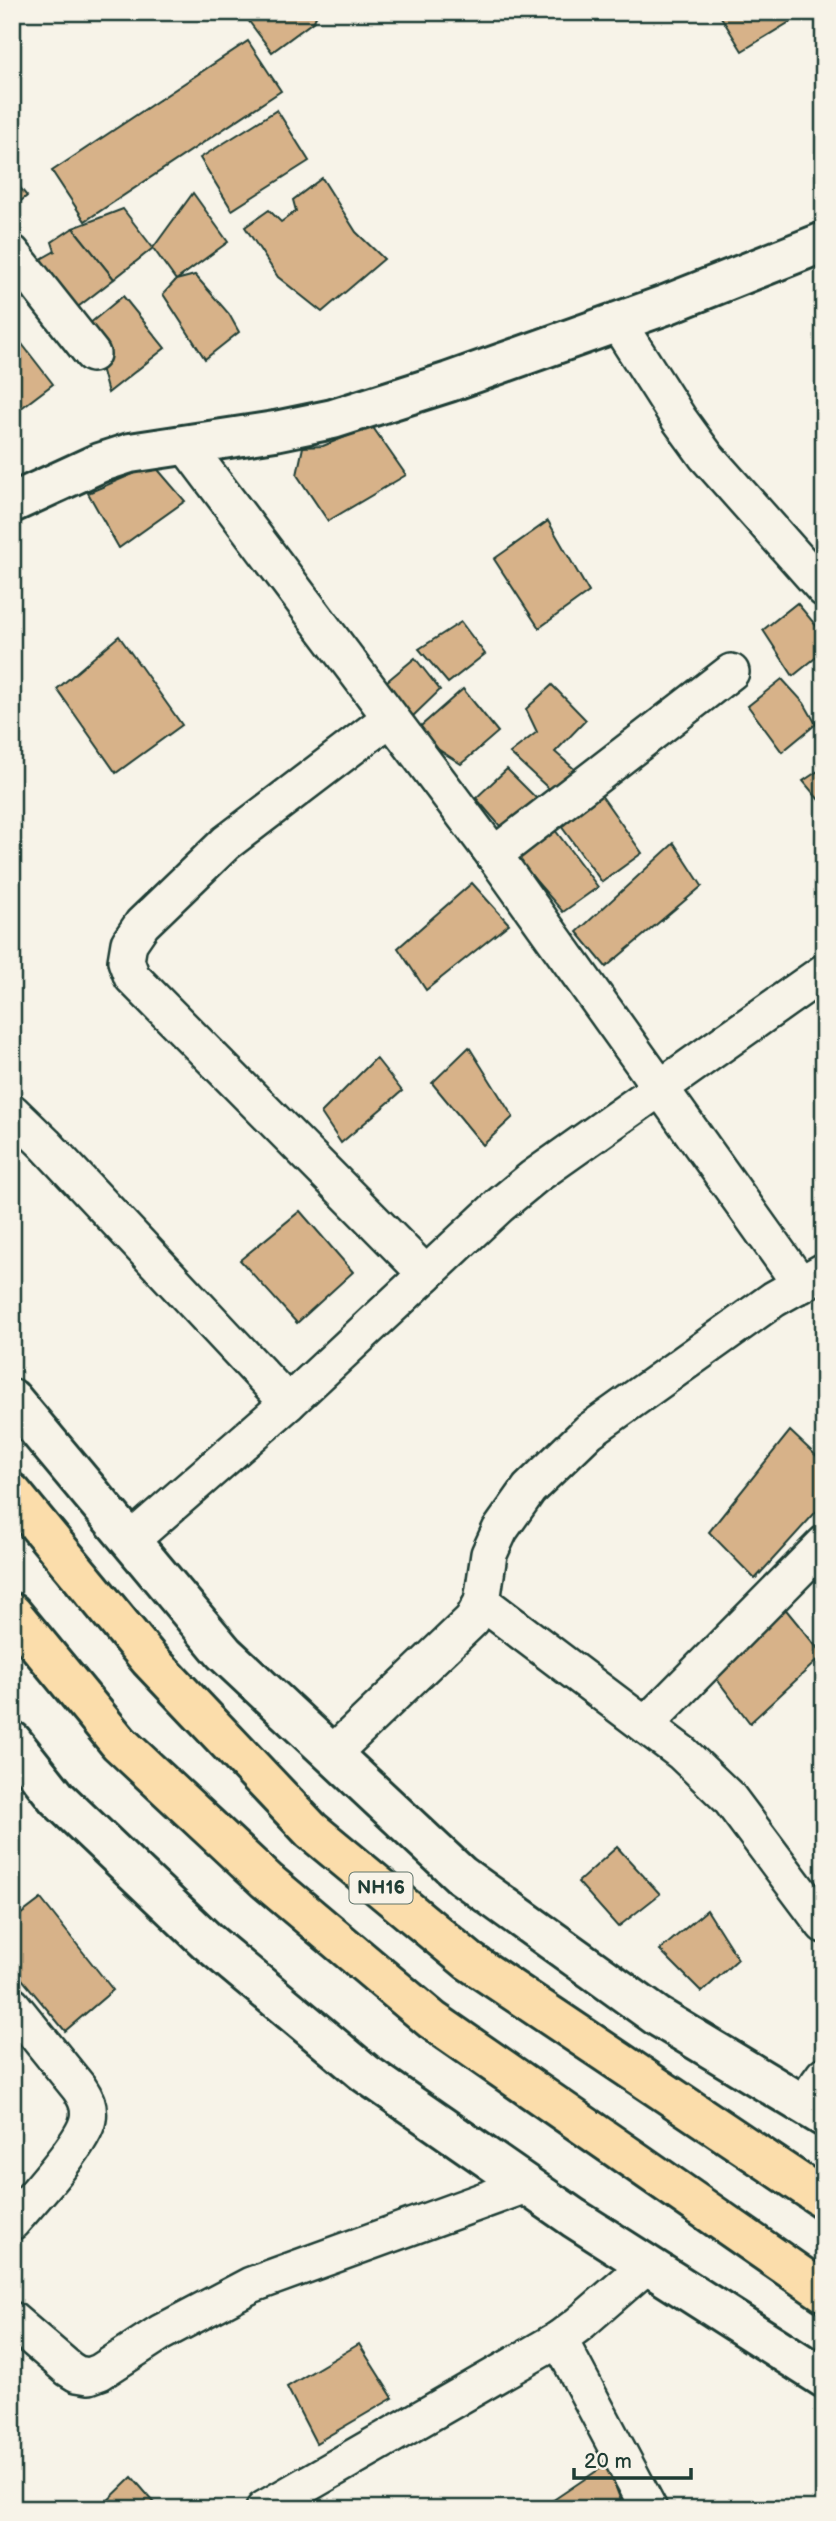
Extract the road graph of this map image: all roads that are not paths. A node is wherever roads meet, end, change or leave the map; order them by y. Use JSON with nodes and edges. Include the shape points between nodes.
{"nodes":[{"id":1,"x":824,"y":242,"type":"edge"},
{"id":2,"x":12,"y":253,"type":"edge"},
{"id":3,"x":617,"y":322,"type":"junction"},
{"id":4,"x":92,"y":354,"type":"dead end"},
{"id":5,"x":185,"y":444,"type":"junction"},
{"id":6,"x":12,"y":503,"type":"edge"},
{"id":7,"x":824,"y":589,"type":"edge"},
{"id":8,"x":731,"y":672,"type":"dead end"},
{"id":9,"x":390,"y":718,"type":"junction"},
{"id":10,"x":494,"y":855,"type":"junction"},
{"id":11,"x":824,"y":972,"type":"edge"},
{"id":12,"x":660,"y":1087,"type":"junction"},
{"id":13,"x":12,"y":1112,"type":"edge"},
{"id":14,"x":426,"y":1274,"type":"junction"},
{"id":15,"x":812,"y":1278,"type":"edge"},
{"id":16,"x":12,"y":1399,"type":"edge"},
{"id":17,"x":288,"y":1403,"type":"junction"},
{"id":18,"x":12,"y":1493,"type":"edge"},
{"id":19,"x":130,"y":1541,"type":"junction"},
{"id":20,"x":824,"y":1544,"type":"edge"},
{"id":21,"x":482,"y":1602,"type":"junction"},
{"id":22,"x":12,"y":1613,"type":"edge"},
{"id":23,"x":646,"y":1724,"type":"junction"},
{"id":24,"x":12,"y":1741,"type":"edge"},
{"id":25,"x":332,"y":1754,"type":"junction"},
{"id":26,"x":824,"y":1925,"type":"edge"},
{"id":27,"x":12,"y":2005,"type":"edge"},
{"id":28,"x":817,"y":2099,"type":"edge"},
{"id":29,"x":526,"y":2185,"type":"junction"},
{"id":30,"x":824,"y":2199,"type":"edge"},
{"id":31,"x":12,"y":2222,"type":"edge"},
{"id":32,"x":647,"y":2266,"type":"junction"},
{"id":33,"x":824,"y":2292,"type":"edge"},
{"id":34,"x":12,"y":2320,"type":"edge"},
{"id":35,"x":559,"y":2339,"type":"junction"},
{"id":36,"x":824,"y":2378,"type":"edge"},
{"id":37,"x":274,"y":2506,"type":"edge"},
{"id":38,"x":649,"y":2509,"type":"edge"}],
"edges":[{"from":1,"to":3,"type":"main road"},
{"from":2,"to":4,"type":"street"},
{"from":3,"to":5,"type":"main road","via":[[333,419]]},
{"from":3,"to":7,"type":"street","via":[[706,456]]},
{"from":5,"to":6,"type":"main road","via":[[99,463]]},
{"from":5,"to":9,"type":"street"},
{"from":8,"to":10,"type":"street"},
{"from":9,"to":10,"type":"street"},
{"from":9,"to":14,"type":"street","via":[[226,843],[142,924],[126,961],[132,977]]},
{"from":10,"to":12,"type":"street"},
{"from":11,"to":12,"type":"street"},
{"from":12,"to":14,"type":"street","via":[[534,1177]]},
{"from":12,"to":15,"type":"street"},
{"from":13,"to":17,"type":"street"},
{"from":14,"to":17,"type":"street"},
{"from":15,"to":21,"type":"street","via":[[774,1299],[589,1431],[529,1489],[489,1554]]},
{"from":16,"to":19,"type":"main road"},
{"from":17,"to":19,"type":"street"},
{"from":18,"to":30,"type":"highway","number":"NH16","via":[[149,1659],[311,1830],[469,1961]]},
{"from":19,"to":25,"type":"main road","via":[[224,1653]]},
{"from":20,"to":23,"type":"street"},
{"from":21,"to":23,"type":"street"},
{"from":21,"to":25,"type":"street","via":[[472,1620]]},
{"from":22,"to":33,"type":"highway","via":[[119,1743],[267,1881],[432,2020]]},
{"from":23,"to":26,"type":"street","via":[[729,1798]]},
{"from":24,"to":29,"type":"main road","via":[[57,1798],[207,1941],[365,2073]]},
{"from":25,"to":28,"type":"main road","via":[[461,1875],[657,2016]]},
{"from":27,"to":31,"type":"street","via":[[79,2088],[89,2110],[88,2123],[76,2143]]},
{"from":29,"to":32,"type":"main road"},
{"from":29,"to":34,"type":"street","via":[[251,2286],[89,2376],[69,2369]]},
{"from":32,"to":35,"type":"street"},
{"from":32,"to":36,"type":"main road"},
{"from":35,"to":37,"type":"street"},
{"from":35,"to":38,"type":"street"}]}
